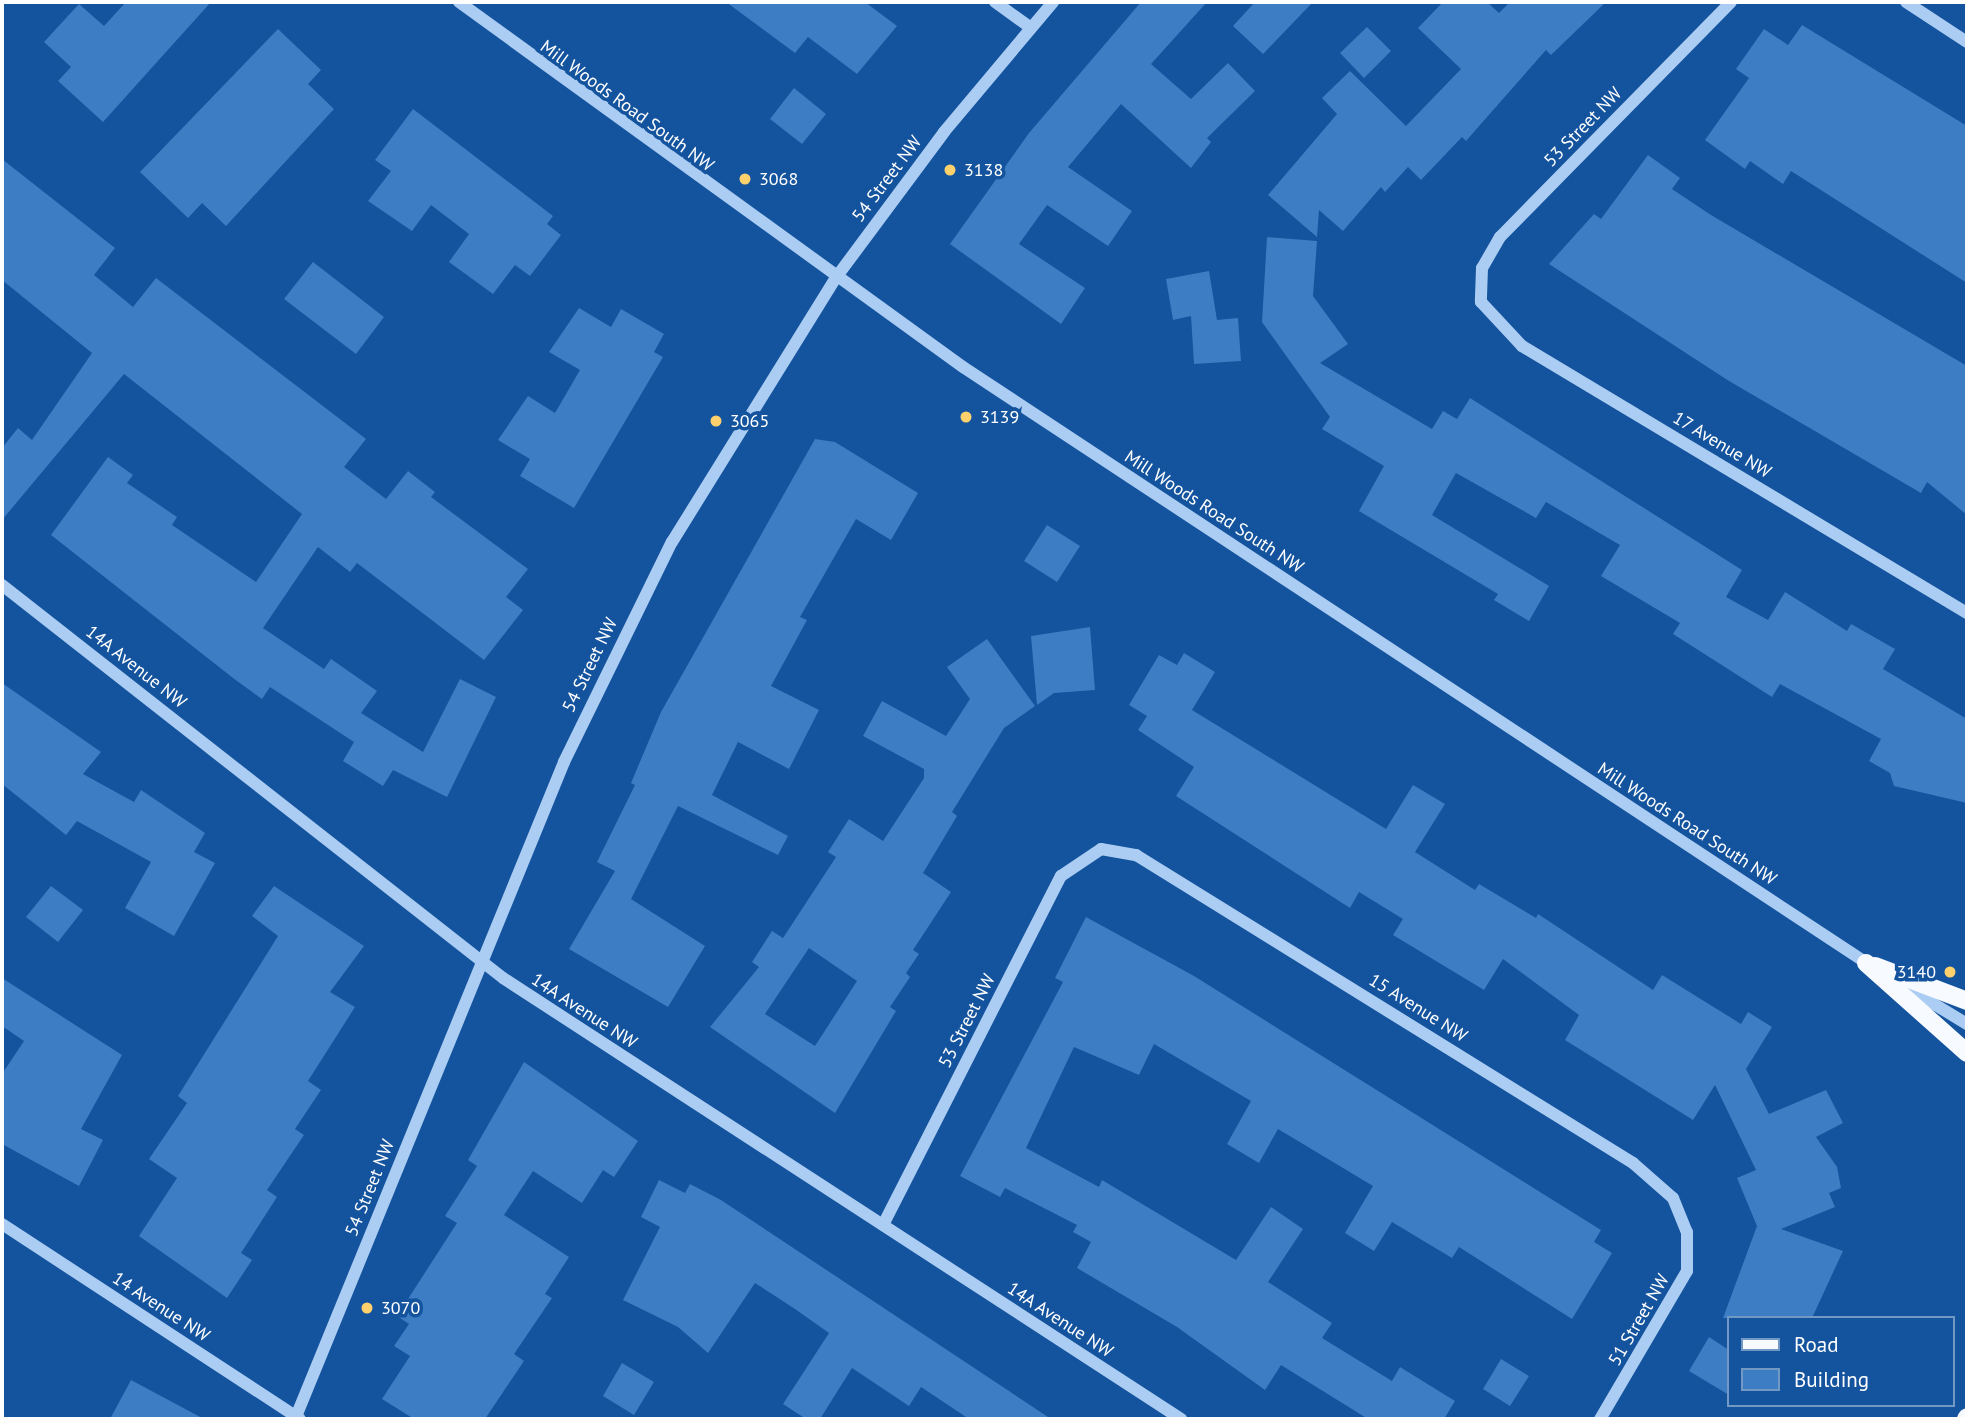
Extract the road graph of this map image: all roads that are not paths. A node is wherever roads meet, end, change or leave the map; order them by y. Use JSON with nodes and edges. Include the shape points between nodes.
{"nodes":[{"id":1,"x":459,"y":2,"type":"edge"},
{"id":2,"x":995,"y":2,"type":"edge"},
{"id":3,"x":1054,"y":2,"type":"edge"},
{"id":4,"x":1731,"y":2,"type":"edge"},
{"id":5,"x":1906,"y":2,"type":"edge"},
{"id":6,"x":1031,"y":28,"type":"junction"},
{"id":7,"x":1967,"y":42,"type":"edge"},
{"id":8,"x":835,"y":279,"type":"junction"},
{"id":9,"x":1479,"y":288,"type":"joint"},
{"id":10,"x":2,"y":585,"type":"edge"},
{"id":11,"x":1967,"y":613,"type":"edge"},
{"id":12,"x":1101,"y":849,"type":"joint"},
{"id":13,"x":481,"y":961,"type":"junction"},
{"id":14,"x":1866,"y":963,"type":"junction"},
{"id":15,"x":1967,"y":1001,"type":"edge"},
{"id":16,"x":1967,"y":1024,"type":"edge"},
{"id":17,"x":1967,"y":1053,"type":"edge"},
{"id":18,"x":2,"y":1224,"type":"edge"},
{"id":19,"x":883,"y":1225,"type":"junction"},
{"id":20,"x":1687,"y":1232,"type":"joint"},
{"id":21,"x":297,"y":1418,"type":"edge"},
{"id":22,"x":1181,"y":1419,"type":"edge"},
{"id":23,"x":1600,"y":1419,"type":"edge"}],
"edges":[{"from":1,"to":8,"type":"street","name":"Mill Woods Road South NW"},
{"from":2,"to":6,"type":"street"},
{"from":3,"to":6,"type":"street","name":"54 Street NW"},
{"from":4,"to":9,"type":"street","name":"53 Street NW","via":[[1500,237],[1488,252]]},
{"from":5,"to":7,"type":"street"},
{"from":6,"to":8,"type":"street","name":"54 Street NW"},
{"from":8,"to":13,"type":"street","name":"54 Street NW","via":[[644,595],[564,762]]},
{"from":8,"to":14,"type":"street","name":"Mill Woods Road South NW"},
{"from":9,"to":11,"type":"street","name":"17 Avenue NW","via":[[1490,316],[1522,346]]},
{"from":10,"to":13,"type":"street","name":"14A Avenue NW"},
{"from":12,"to":19,"type":"street","name":"53 Street NW","via":[[1061,876]]},
{"from":12,"to":20,"type":"street","name":"15 Avenue NW","via":[[1151,862],[1633,1163],[1673,1198]]},
{"from":13,"to":19,"type":"street","name":"14A Avenue NW"},
{"from":13,"to":21,"type":"street","name":"54 Street NW"},
{"from":14,"to":15,"type":"main road"},
{"from":14,"to":16,"type":"street","name":"Mill Woods Road South NW"},
{"from":14,"to":17,"type":"main road"},
{"from":18,"to":21,"type":"street","name":"14 Avenue NW"},
{"from":19,"to":22,"type":"street","name":"14A Avenue NW"},
{"from":20,"to":23,"type":"street","name":"51 Street NW","via":[[1687,1271],[1676,1295]]}]}
